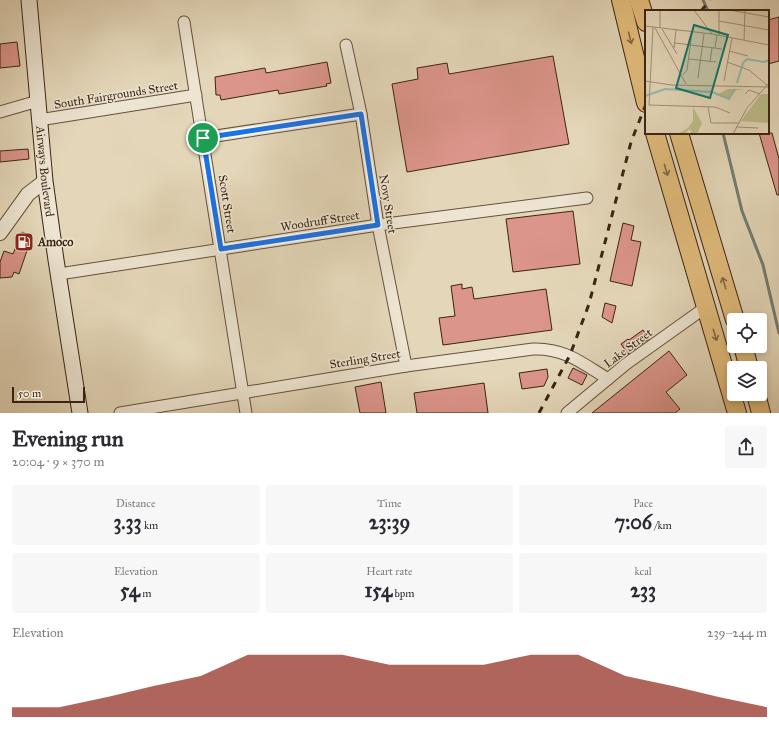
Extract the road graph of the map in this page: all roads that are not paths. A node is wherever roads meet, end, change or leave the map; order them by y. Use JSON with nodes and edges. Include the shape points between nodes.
{"nodes":[{"id":1,"x":29,"y":0,"type":"edge"},
{"id":2,"x":621,"y":0,"type":"edge"},
{"id":3,"x":639,"y":0,"type":"edge"},
{"id":4,"x":645,"y":19,"type":"edge"},
{"id":5,"x":184,"y":22,"type":"dead end"},
{"id":6,"x":346,"y":45,"type":"dead end"},
{"id":7,"x":196,"y":95,"type":"junction"},
{"id":8,"x":645,"y":99,"type":"edge"},
{"id":9,"x":38,"y":102,"type":"junction"},
{"id":10,"x":0,"y":112,"type":"edge"},
{"id":11,"x":361,"y":114,"type":"junction"},
{"id":12,"x":39,"y":120,"type":"junction"},
{"id":13,"x":655,"y":134,"type":"edge"},
{"id":14,"x":679,"y":134,"type":"edge"},
{"id":15,"x":203,"y":138,"type":"junction"},
{"id":16,"x":45,"y":181,"type":"junction"},
{"id":17,"x":587,"y":198,"type":"dead end"},
{"id":18,"x":378,"y":225,"type":"junction"},
{"id":19,"x":0,"y":232,"type":"edge"},
{"id":20,"x":221,"y":249,"type":"junction"},
{"id":21,"x":58,"y":274,"type":"junction"},
{"id":22,"x":706,"y":307,"type":"junction"},
{"id":23,"x":733,"y":313,"type":"edge"},
{"id":24,"x":406,"y":366,"type":"junction"},
{"id":25,"x":608,"y":379,"type":"junction"},
{"id":26,"x":242,"y":392,"type":"junction"},
{"id":27,"x":758,"y":401,"type":"edge"},
{"id":28,"x":80,"y":413,"type":"edge"},
{"id":29,"x":120,"y":413,"type":"edge"},
{"id":30,"x":246,"y":413,"type":"edge"},
{"id":31,"x":568,"y":413,"type":"edge"},
{"id":32,"x":737,"y":413,"type":"edge"},
{"id":33,"x":761,"y":413,"type":"edge"}],
"edges":[{"from":1,"to":9,"type":"main road","name":"Airways Boulevard"},
{"from":2,"to":8,"type":"highway","one_way":true},
{"from":3,"to":4,"type":"highway"},
{"from":5,"to":7,"type":"street","name":"Scott Street"},
{"from":6,"to":11,"type":"street","name":"Novy Street"},
{"from":7,"to":12,"type":"street","name":"South Fairgrounds Street"},
{"from":7,"to":15,"type":"street","name":"Scott Street"},
{"from":9,"to":10,"type":"street"},
{"from":9,"to":12,"type":"main road","name":"Airways Boulevard"},
{"from":11,"to":15,"type":"street"},
{"from":11,"to":18,"type":"street","name":"Novy Street"},
{"from":12,"to":16,"type":"main road","name":"Airways Boulevard"},
{"from":13,"to":22,"type":"highway","one_way":true},
{"from":23,"to":14,"type":"highway","one_way":true},
{"from":15,"to":20,"type":"street","name":"Scott Street"},
{"from":16,"to":19,"type":"street","via":[[28,194]]},
{"from":16,"to":21,"type":"main road","name":"Airways Boulevard"},
{"from":17,"to":18,"type":"street","name":"Woodruff Street"},
{"from":18,"to":20,"type":"street","name":"Woodruff Street"},
{"from":18,"to":24,"type":"street","name":"Novy Street"},
{"from":20,"to":21,"type":"street","name":"Woodruff Street"},
{"from":20,"to":26,"type":"street","name":"Scott Street"},
{"from":21,"to":28,"type":"main road","name":"Airways Boulevard"},
{"from":22,"to":25,"type":"street","name":"Lake Street"},
{"from":22,"to":32,"type":"highway","one_way":true},
{"from":24,"to":25,"type":"street","name":"Sterling Street","via":[[546,348],[570,355]]},
{"from":24,"to":26,"type":"street","name":"Sterling Street"},
{"from":25,"to":31,"type":"street","name":"Lake Street"},
{"from":26,"to":29,"type":"street","name":"Sterling Street"},
{"from":26,"to":30,"type":"street","name":"Scott Street"},
{"from":27,"to":33,"type":"highway"}]}
